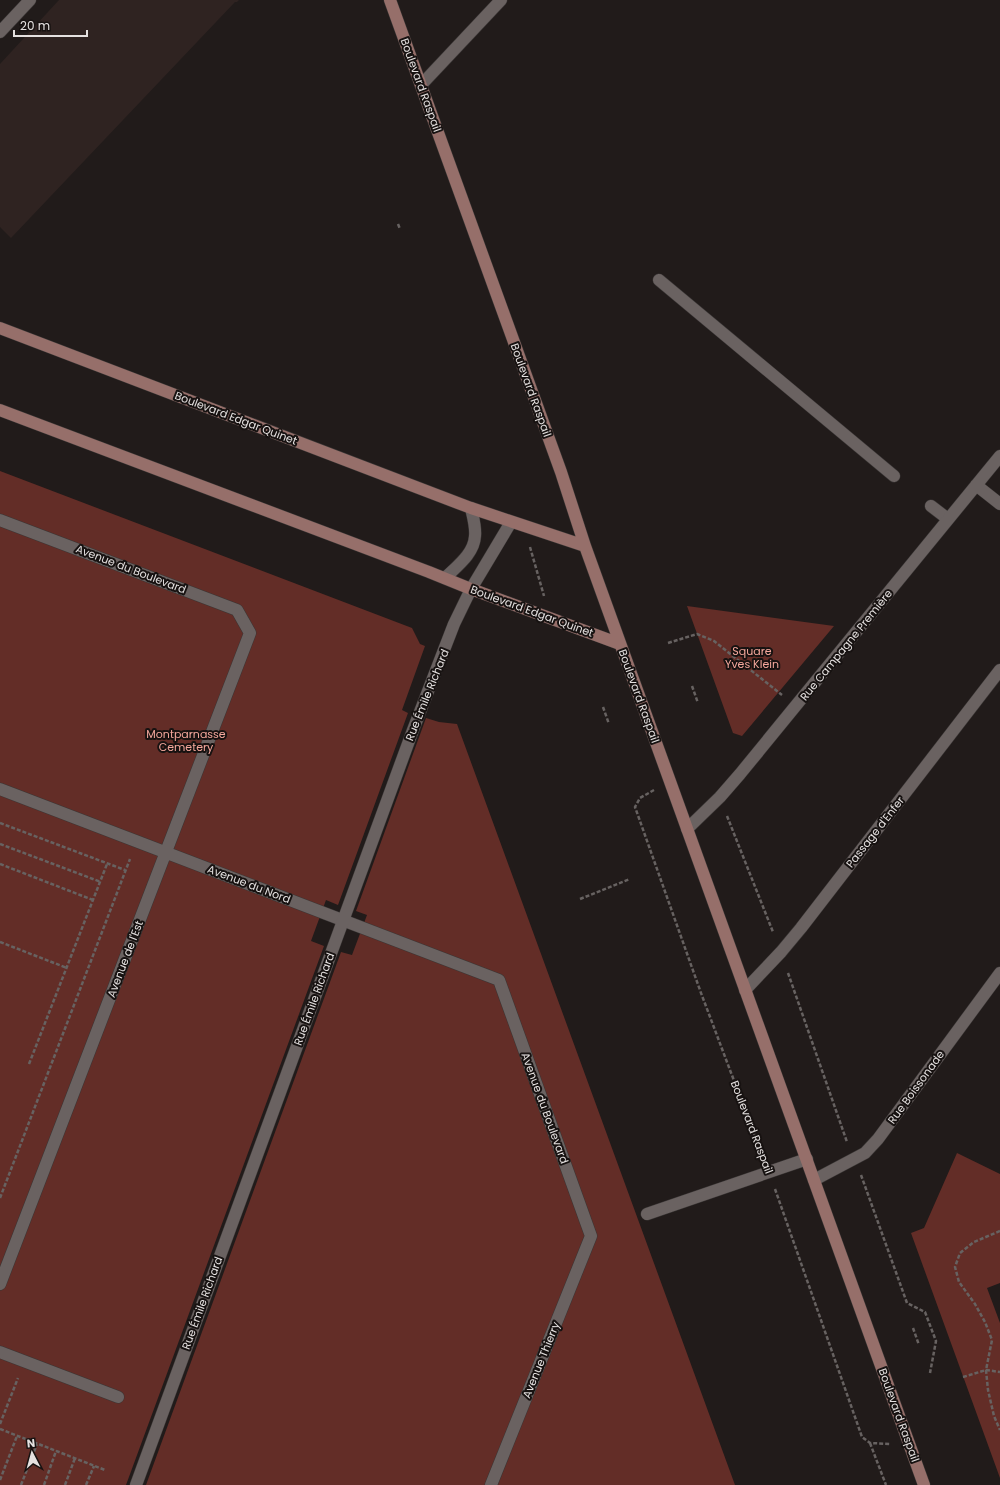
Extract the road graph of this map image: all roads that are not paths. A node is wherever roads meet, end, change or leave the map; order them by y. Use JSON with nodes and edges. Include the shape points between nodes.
{"nodes":[{"id":1,"x":30,"y":0,"type":"edge"},
{"id":2,"x":390,"y":0,"type":"edge"},
{"id":3,"x":501,"y":0,"type":"edge"},
{"id":4,"x":0,"y":32,"type":"edge"},
{"id":5,"x":421,"y":85,"type":"junction"},
{"id":6,"x":659,"y":280,"type":"dead end"},
{"id":7,"x":0,"y":328,"type":"edge"},
{"id":8,"x":0,"y":410,"type":"edge"},
{"id":9,"x":1000,"y":456,"type":"edge"},
{"id":10,"x":894,"y":476,"type":"dead end"},
{"id":11,"x":976,"y":485,"type":"junction"},
{"id":12,"x":1000,"y":504,"type":"edge"},
{"id":13,"x":931,"y":506,"type":"dead end"},
{"id":14,"x":471,"y":508,"type":"junction"},
{"id":15,"x":948,"y":519,"type":"junction"},
{"id":16,"x":0,"y":520,"type":"edge"},
{"id":17,"x":511,"y":522,"type":"junction"},
{"id":18,"x":585,"y":546,"type":"junction"},
{"id":19,"x":445,"y":578,"type":"junction"},
{"id":20,"x":471,"y":589,"type":"junction"},
{"id":21,"x":250,"y":633,"type":"joint"},
{"id":22,"x":620,"y":644,"type":"junction"},
{"id":23,"x":1000,"y":670,"type":"edge"},
{"id":24,"x":0,"y":790,"type":"edge"},
{"id":25,"x":687,"y":829,"type":"junction"},
{"id":26,"x":166,"y":853,"type":"junction"},
{"id":27,"x":343,"y":920,"type":"junction"},
{"id":28,"x":1000,"y":973,"type":"edge"},
{"id":29,"x":499,"y":980,"type":"joint"},
{"id":30,"x":745,"y":990,"type":"junction"},
{"id":31,"x":807,"y":1159,"type":"junction"},
{"id":32,"x":814,"y":1180,"type":"junction"},
{"id":33,"x":647,"y":1214,"type":"dead end"},
{"id":34,"x":591,"y":1236,"type":"joint"},
{"id":35,"x":0,"y":1284,"type":"edge"},
{"id":36,"x":0,"y":1352,"type":"edge"},
{"id":37,"x":118,"y":1397,"type":"dead end"},
{"id":38,"x":136,"y":1485,"type":"edge"},
{"id":39,"x":491,"y":1485,"type":"edge"},
{"id":40,"x":924,"y":1485,"type":"edge"}],
"edges":[{"from":1,"to":4,"type":"street"},
{"from":2,"to":5,"type":"main road","name":"Boulevard Raspail"},
{"from":3,"to":5,"type":"street"},
{"from":5,"to":18,"type":"main road","name":"Boulevard Raspail","via":[[562,472]]},
{"from":6,"to":10,"type":"street"},
{"from":7,"to":14,"type":"main road","name":"Boulevard Edgar Quinet"},
{"from":8,"to":19,"type":"main road","name":"Boulevard Edgar Quinet"},
{"from":9,"to":11,"type":"street","name":"Rue Campagne Première"},
{"from":11,"to":12,"type":"street"},
{"from":11,"to":15,"type":"street","name":"Rue Campagne Première"},
{"from":13,"to":15,"type":"street"},
{"from":14,"to":17,"type":"main road","name":"Boulevard Edgar Quinet"},
{"from":14,"to":19,"type":"street","via":[[475,537],[471,549]]},
{"from":15,"to":25,"type":"street","name":"Rue Campagne Première","via":[[740,774]]},
{"from":16,"to":21,"type":"street","name":"Avenue du Boulevard","via":[[237,610]]},
{"from":17,"to":18,"type":"main road","name":"Boulevard Edgar Quinet"},
{"from":17,"to":20,"type":"street","name":"Rue Émile Richard"},
{"from":18,"to":22,"type":"main road","name":"Boulevard Raspail"},
{"from":19,"to":20,"type":"main road","name":"Boulevard Edgar Quinet"},
{"from":20,"to":22,"type":"main road","name":"Boulevard Edgar Quinet"},
{"from":20,"to":27,"type":"street","name":"Rue Émile Richard","via":[[454,624],[413,730]]},
{"from":21,"to":26,"type":"street","name":"Avenue de l'Est"},
{"from":22,"to":25,"type":"main road","name":"Boulevard Raspail"},
{"from":23,"to":30,"type":"street","name":"Passage d'Enfer","via":[[781,952]]},
{"from":24,"to":26,"type":"street","name":"Avenue du Nord"},
{"from":25,"to":30,"type":"main road","name":"Boulevard Raspail"},
{"from":26,"to":27,"type":"street","name":"Avenue du Nord"},
{"from":26,"to":35,"type":"street","name":"Avenue de l'Est"},
{"from":27,"to":29,"type":"street","name":"Avenue du Nord"},
{"from":27,"to":38,"type":"street","name":"Rue Émile Richard"},
{"from":28,"to":32,"type":"street","name":"Rue Boissonade","via":[[878,1139],[865,1153]]},
{"from":29,"to":34,"type":"street","name":"Avenue du Boulevard"},
{"from":30,"to":31,"type":"main road","name":"Boulevard Raspail"},
{"from":31,"to":32,"type":"main road","name":"Boulevard Raspail"},
{"from":31,"to":33,"type":"street"},
{"from":32,"to":40,"type":"main road","name":"Boulevard Raspail"},
{"from":34,"to":39,"type":"street","name":"Avenue Thierry"},
{"from":36,"to":37,"type":"street"}]}
